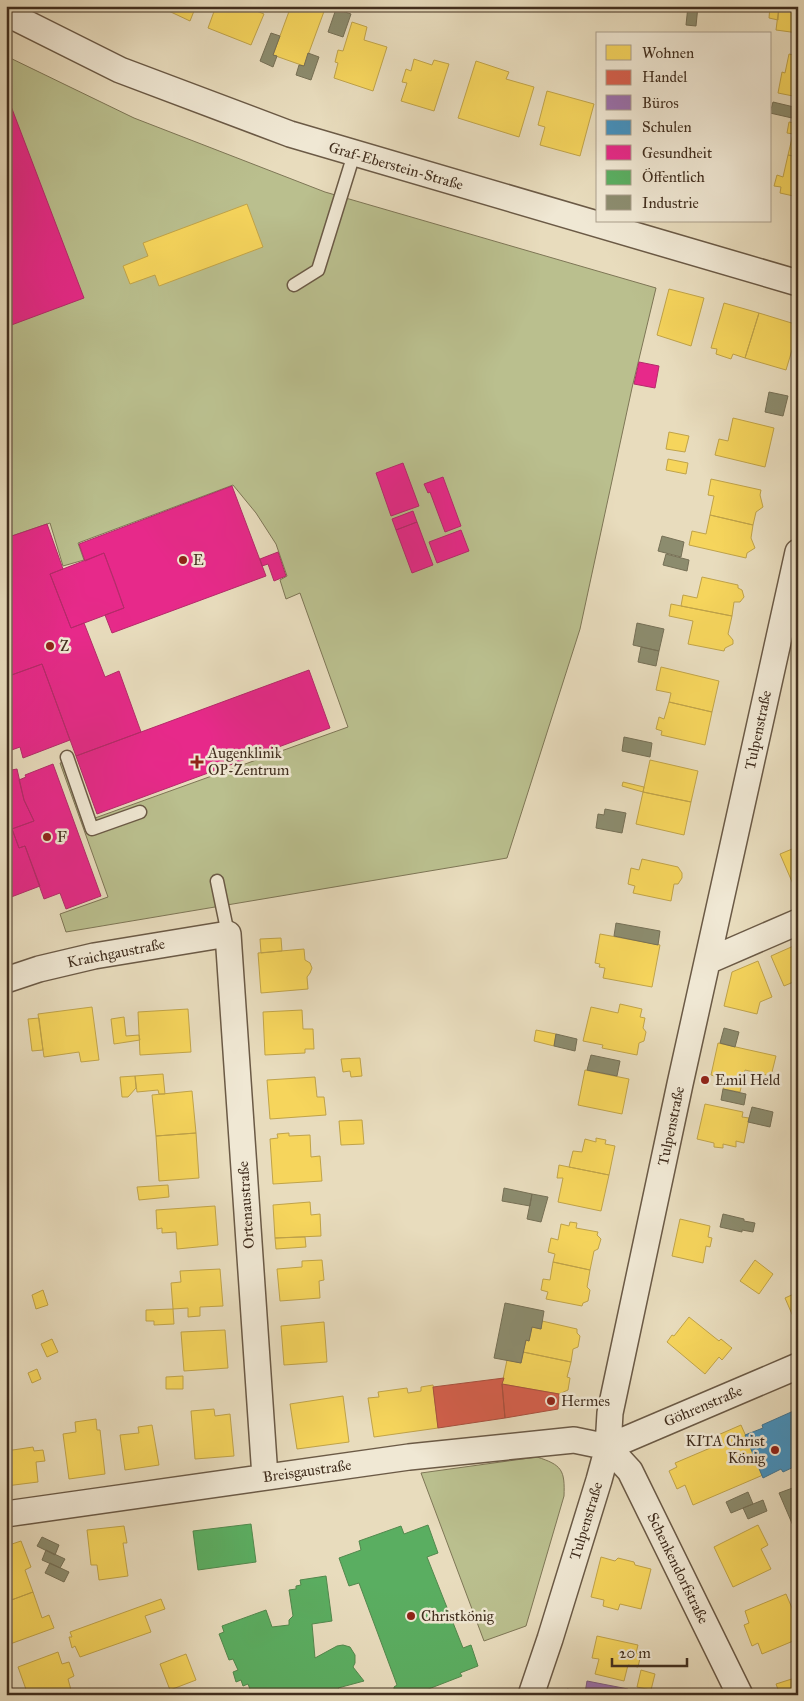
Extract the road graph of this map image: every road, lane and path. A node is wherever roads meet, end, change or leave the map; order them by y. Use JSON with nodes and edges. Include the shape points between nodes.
{"nodes":[{"id":1,"x":6,"y":13,"type":"edge"},
{"id":2,"x":354,"y":154,"type":"junction"},
{"id":3,"x":798,"y":283,"type":"edge"},
{"id":4,"x":294,"y":285,"type":"dead end"},
{"id":5,"x":798,"y":552,"type":"edge"},
{"id":6,"x":67,"y":758,"type":"dead end"},
{"id":7,"x":140,"y":812,"type":"dead end"},
{"id":8,"x":217,"y":881,"type":"dead end"},
{"id":9,"x":798,"y":922,"type":"edge"},
{"id":10,"x":228,"y":934,"type":"junction"},
{"id":11,"x":708,"y":960,"type":"junction"},
{"id":12,"x":6,"y":980,"type":"edge"},
{"id":13,"x":798,"y":1366,"type":"edge"},
{"id":14,"x":608,"y":1447,"type":"junction"},
{"id":15,"x":265,"y":1477,"type":"junction"},
{"id":16,"x":6,"y":1514,"type":"edge"},
{"id":17,"x":531,"y":1695,"type":"edge"},
{"id":18,"x":740,"y":1695,"type":"edge"}],
"edges":[{"from":1,"to":2,"type":"street","name":"Graf-Eberstein-Straße","via":[[120,70],[290,134]]},
{"from":2,"to":3,"type":"street","name":"Graf-Eberstein-Straße"},
{"from":2,"to":4,"type":"lane","via":[[318,270]]},
{"from":5,"to":11,"type":"street","name":"Tulpenstraße"},
{"from":6,"to":7,"type":"lane","via":[[92,829]]},
{"from":8,"to":10,"type":"lane"},
{"from":9,"to":11,"type":"street"},
{"from":10,"to":12,"type":"street","name":"Kraichgaustraße","via":[[94,956]]},
{"from":10,"to":15,"type":"street","name":"Ortenaustraße"},
{"from":11,"to":14,"type":"street","name":"Tulpenstraße","via":[[610,1413]]},
{"from":13,"to":14,"type":"street","name":"Göhrenstraße"},
{"from":14,"to":15,"type":"street","name":"Breisgaustraße","via":[[574,1440],[408,1457]]},
{"from":14,"to":17,"type":"street","name":"Tulpenstraße"},
{"from":14,"to":18,"type":"street","name":"Schenkendorfstraße","via":[[630,1471]]},
{"from":15,"to":16,"type":"street","name":"Breisgaustraße"}]}
